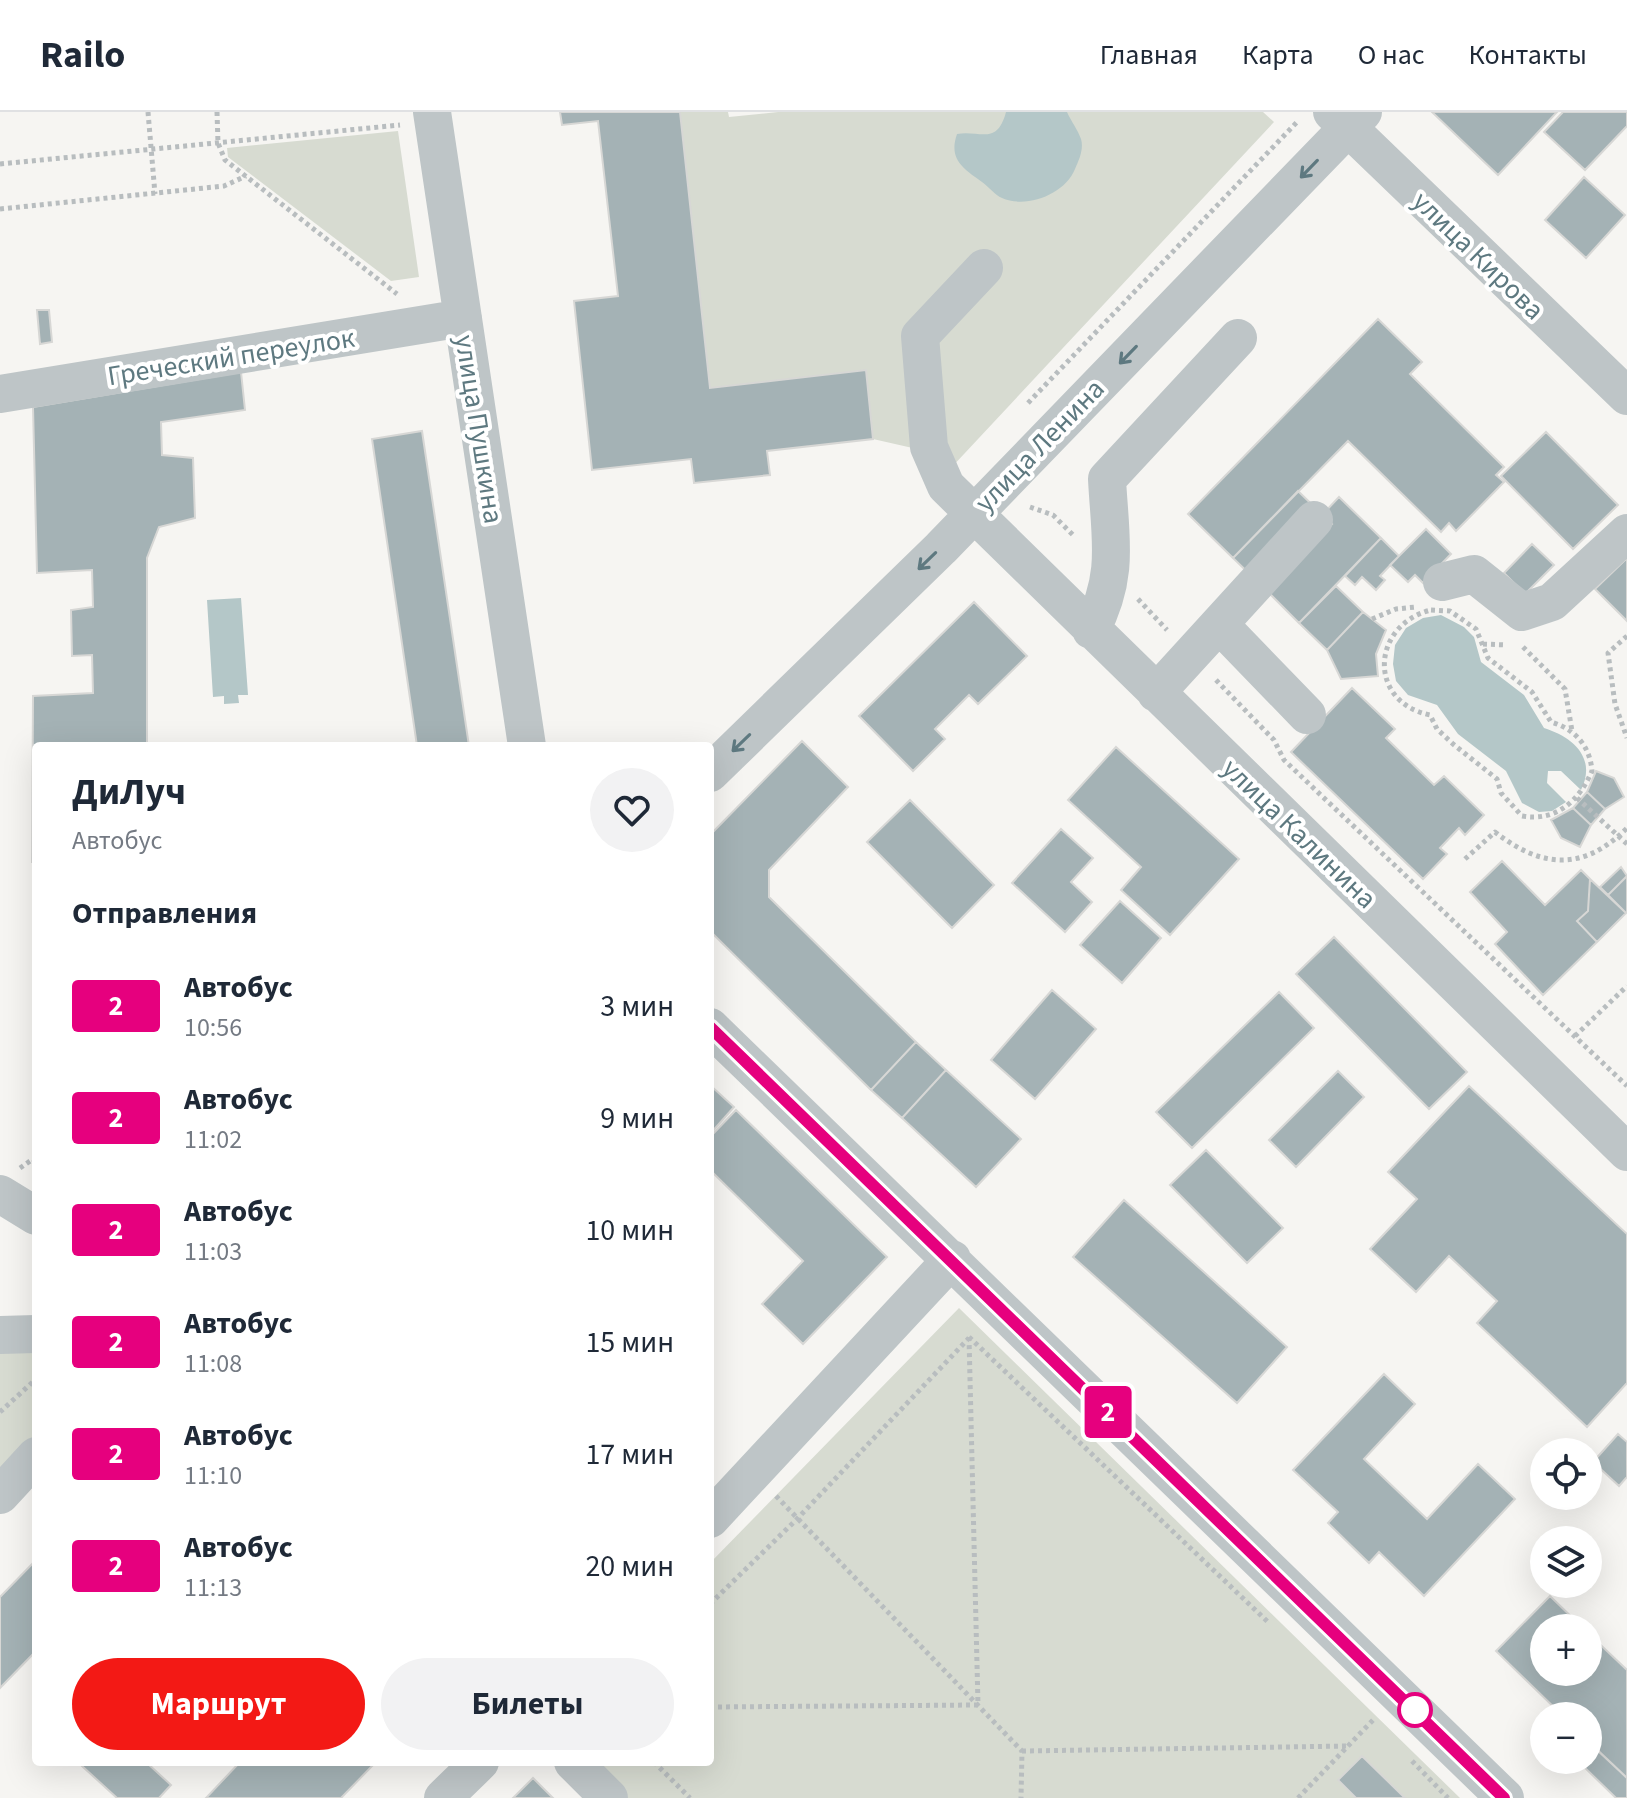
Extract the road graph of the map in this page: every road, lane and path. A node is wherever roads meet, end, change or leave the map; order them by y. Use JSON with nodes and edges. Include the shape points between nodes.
{"nodes":[{"id":1,"x":148,"y":112,"type":"edge"},
{"id":2,"x":217,"y":112,"type":"edge"},
{"id":3,"x":1307,"y":112,"type":"edge"},
{"id":4,"x":432,"y":116,"type":"edge"},
{"id":5,"x":1348,"y":117,"type":"edge"},
{"id":6,"x":218,"y":143,"type":"junction"},
{"id":7,"x":150,"y":149,"type":"junction"},
{"id":8,"x":0,"y":164,"type":"edge"},
{"id":9,"x":246,"y":176,"type":"junction"},
{"id":10,"x":155,"y":194,"type":"junction"},
{"id":11,"x":0,"y":209,"type":"edge"},
{"id":12,"x":984,"y":268,"type":"dead end"},
{"id":13,"x":448,"y":320,"type":"junction"},
{"id":14,"x":1238,"y":338,"type":"dead end"},
{"id":15,"x":0,"y":394,"type":"edge"},
{"id":16,"x":1627,"y":396,"type":"edge"},
{"id":17,"x":1026,"y":404,"type":"dead end"},
{"id":18,"x":998,"y":487,"type":"junction"},
{"id":19,"x":972,"y":514,"type":"junction"},
{"id":20,"x":1314,"y":520,"type":"dead end"},
{"id":21,"x":1627,"y":533,"type":"edge"},
{"id":22,"x":1111,"y":571,"type":"junction"},
{"id":23,"x":1428,"y":594,"type":"joint"},
{"id":24,"x":1372,"y":619,"type":"dead end"},
{"id":25,"x":1219,"y":624,"type":"junction"},
{"id":26,"x":1091,"y":630,"type":"junction"},
{"id":27,"x":1627,"y":636,"type":"edge"},
{"id":28,"x":1483,"y":644,"type":"junction"},
{"id":29,"x":1191,"y":654,"type":"junction"},
{"id":30,"x":1156,"y":693,"type":"junction"},
{"id":31,"x":1307,"y":715,"type":"dead end"},
{"id":32,"x":1572,"y":732,"type":"junction"},
{"id":33,"x":1627,"y":738,"type":"edge"},
{"id":34,"x":526,"y":742,"type":"edge"},
{"id":35,"x":714,"y":769,"type":"edge"},
{"id":36,"x":1577,"y":798,"type":"junction"},
{"id":37,"x":1627,"y":828,"type":"edge"},
{"id":38,"x":1619,"y":836,"type":"junction"},
{"id":39,"x":1627,"y":844,"type":"edge"},
{"id":40,"x":1465,"y":859,"type":"dead end"},
{"id":41,"x":1627,"y":986,"type":"edge"},
{"id":42,"x":714,"y":1031,"type":"edge"},
{"id":43,"x":1575,"y":1036,"type":"junction"},
{"id":44,"x":1627,"y":1086,"type":"edge"},
{"id":45,"x":1627,"y":1152,"type":"edge"},
{"id":46,"x":0,"y":1194,"type":"edge"},
{"id":47,"x":32,"y":1214,"type":"edge"},
{"id":48,"x":952,"y":1259,"type":"junction"},
{"id":49,"x":32,"y":1334,"type":"edge"},
{"id":50,"x":0,"y":1335,"type":"edge"},
{"id":51,"x":969,"y":1337,"type":"junction"},
{"id":52,"x":32,"y":1383,"type":"edge"},
{"id":53,"x":0,"y":1412,"type":"edge"},
{"id":54,"x":32,"y":1460,"type":"edge"},
{"id":55,"x":753,"y":1473,"type":"junction"},
{"id":56,"x":0,"y":1495,"type":"edge"},
{"id":57,"x":714,"y":1515,"type":"edge"},
{"id":58,"x":797,"y":1519,"type":"junction"},
{"id":59,"x":714,"y":1600,"type":"edge"},
{"id":60,"x":1280,"y":1634,"type":"dead end"},
{"id":61,"x":1398,"y":1695,"type":"junction"},
{"id":62,"x":978,"y":1705,"type":"junction"},
{"id":63,"x":714,"y":1707,"type":"edge"},
{"id":64,"x":1361,"y":1711,"type":"dead end"},
{"id":65,"x":1372,"y":1721,"type":"junction"},
{"id":66,"x":1383,"y":1732,"type":"dead end"},
{"id":67,"x":1349,"y":1746,"type":"junction"},
{"id":68,"x":1022,"y":1751,"type":"junction"},
{"id":69,"x":1405,"y":1754,"type":"dead end"},
{"id":70,"x":476,"y":1766,"type":"edge"},
{"id":71,"x":577,"y":1766,"type":"edge"},
{"id":72,"x":658,"y":1766,"type":"edge"},
{"id":73,"x":443,"y":1798,"type":"edge"},
{"id":74,"x":609,"y":1798,"type":"edge"},
{"id":75,"x":690,"y":1798,"type":"edge"},
{"id":76,"x":1021,"y":1798,"type":"edge"},
{"id":77,"x":1298,"y":1798,"type":"edge"},
{"id":78,"x":1448,"y":1798,"type":"edge"},
{"id":79,"x":1505,"y":1798,"type":"edge"}],
"edges":[{"from":1,"to":7,"type":"path"},
{"from":2,"to":6,"type":"path"},
{"from":3,"to":17,"type":"path"},
{"from":4,"to":6,"type":"path"},
{"from":4,"to":13,"type":"street","name":"улица Пушкина"},
{"from":5,"to":16,"type":"street","name":"улица Кирова"},
{"from":5,"to":18,"type":"street","name":"улица Ленина","one_way":true},
{"from":6,"to":7,"type":"path"},
{"from":6,"to":9,"type":"path","via":[[225,160]]},
{"from":7,"to":8,"type":"path"},
{"from":7,"to":10,"type":"path"},
{"from":9,"to":10,"type":"path","via":[[224,186]]},
{"from":9,"to":13,"type":"path"},
{"from":10,"to":11,"type":"path"},
{"from":12,"to":19,"type":"street","name":"улица Калинина","via":[[920,336],[929,447],[946,486]]},
{"from":13,"to":15,"type":"street","name":"Греческий переулок"},
{"from":13,"to":34,"type":"street","name":"улица Пушкина"},
{"from":14,"to":22,"type":"street","via":[[1107,479]]},
{"from":18,"to":19,"type":"street","name":"улица Ленина"},
{"from":18,"to":22,"type":"path","via":[[1013,502],[1053,515]]},
{"from":19,"to":26,"type":"street","name":"улица Калинина"},
{"from":19,"to":35,"type":"street","name":"улица Ленина","one_way":true},
{"from":20,"to":25,"type":"street"},
{"from":21,"to":23,"type":"street","via":[[1552,602],[1522,612],[1474,574]]},
{"from":22,"to":26,"type":"street","via":[[1108,598]]},
{"from":22,"to":29,"type":"path"},
{"from":23,"to":24,"type":"path"},
{"from":25,"to":29,"type":"street"},
{"from":25,"to":31,"type":"street"},
{"from":26,"to":30,"type":"street","name":"улица Калинина"},
{"from":27,"to":33,"type":"path","via":[[1608,653],[1615,704]]},
{"from":28,"to":32,"type":"path","via":[[1488,658],[1532,692],[1551,722]]},
{"from":28,"to":32,"type":"path","via":[[1521,645],[1565,689]]},
{"from":28,"to":36,"type":"path","via":[[1476,629],[1450,611],[1418,613],[1391,634],[1387,682],[1405,706],[1430,715],[1437,729],[1497,779],[1501,793],[1522,816],[1550,816]]},
{"from":29,"to":30,"type":"street"},
{"from":29,"to":43,"type":"path","via":[[1274,740],[1284,760]]},
{"from":30,"to":45,"type":"street","name":"улица Калинина"},
{"from":32,"to":36,"type":"path","via":[[1591,758],[1592,771]]},
{"from":36,"to":38,"type":"path"},
{"from":37,"to":38,"type":"path"},
{"from":38,"to":39,"type":"path"},
{"from":38,"to":40,"type":"path","via":[[1579,859],[1552,862],[1518,850],[1495,832]]},
{"from":41,"to":43,"type":"path"},
{"from":42,"to":48,"type":"street"},
{"from":43,"to":44,"type":"path"},
{"from":46,"to":47,"type":"street"},
{"from":48,"to":55,"type":"street"},
{"from":48,"to":61,"type":"street"},
{"from":49,"to":50,"type":"street"},
{"from":51,"to":58,"type":"path"},
{"from":51,"to":60,"type":"path"},
{"from":51,"to":62,"type":"path"},
{"from":52,"to":53,"type":"path"},
{"from":54,"to":56,"type":"street"},
{"from":55,"to":57,"type":"street"},
{"from":55,"to":58,"type":"path"},
{"from":58,"to":59,"type":"path"},
{"from":58,"to":62,"type":"path"},
{"from":61,"to":65,"type":"path"},
{"from":61,"to":79,"type":"street"},
{"from":62,"to":63,"type":"path"},
{"from":62,"to":68,"type":"path"},
{"from":64,"to":65,"type":"path"},
{"from":65,"to":66,"type":"path"},
{"from":65,"to":67,"type":"path"},
{"from":67,"to":68,"type":"path"},
{"from":67,"to":77,"type":"path"},
{"from":68,"to":76,"type":"path"},
{"from":69,"to":78,"type":"path"},
{"from":70,"to":73,"type":"street"},
{"from":71,"to":74,"type":"street"},
{"from":72,"to":75,"type":"path"}]}
